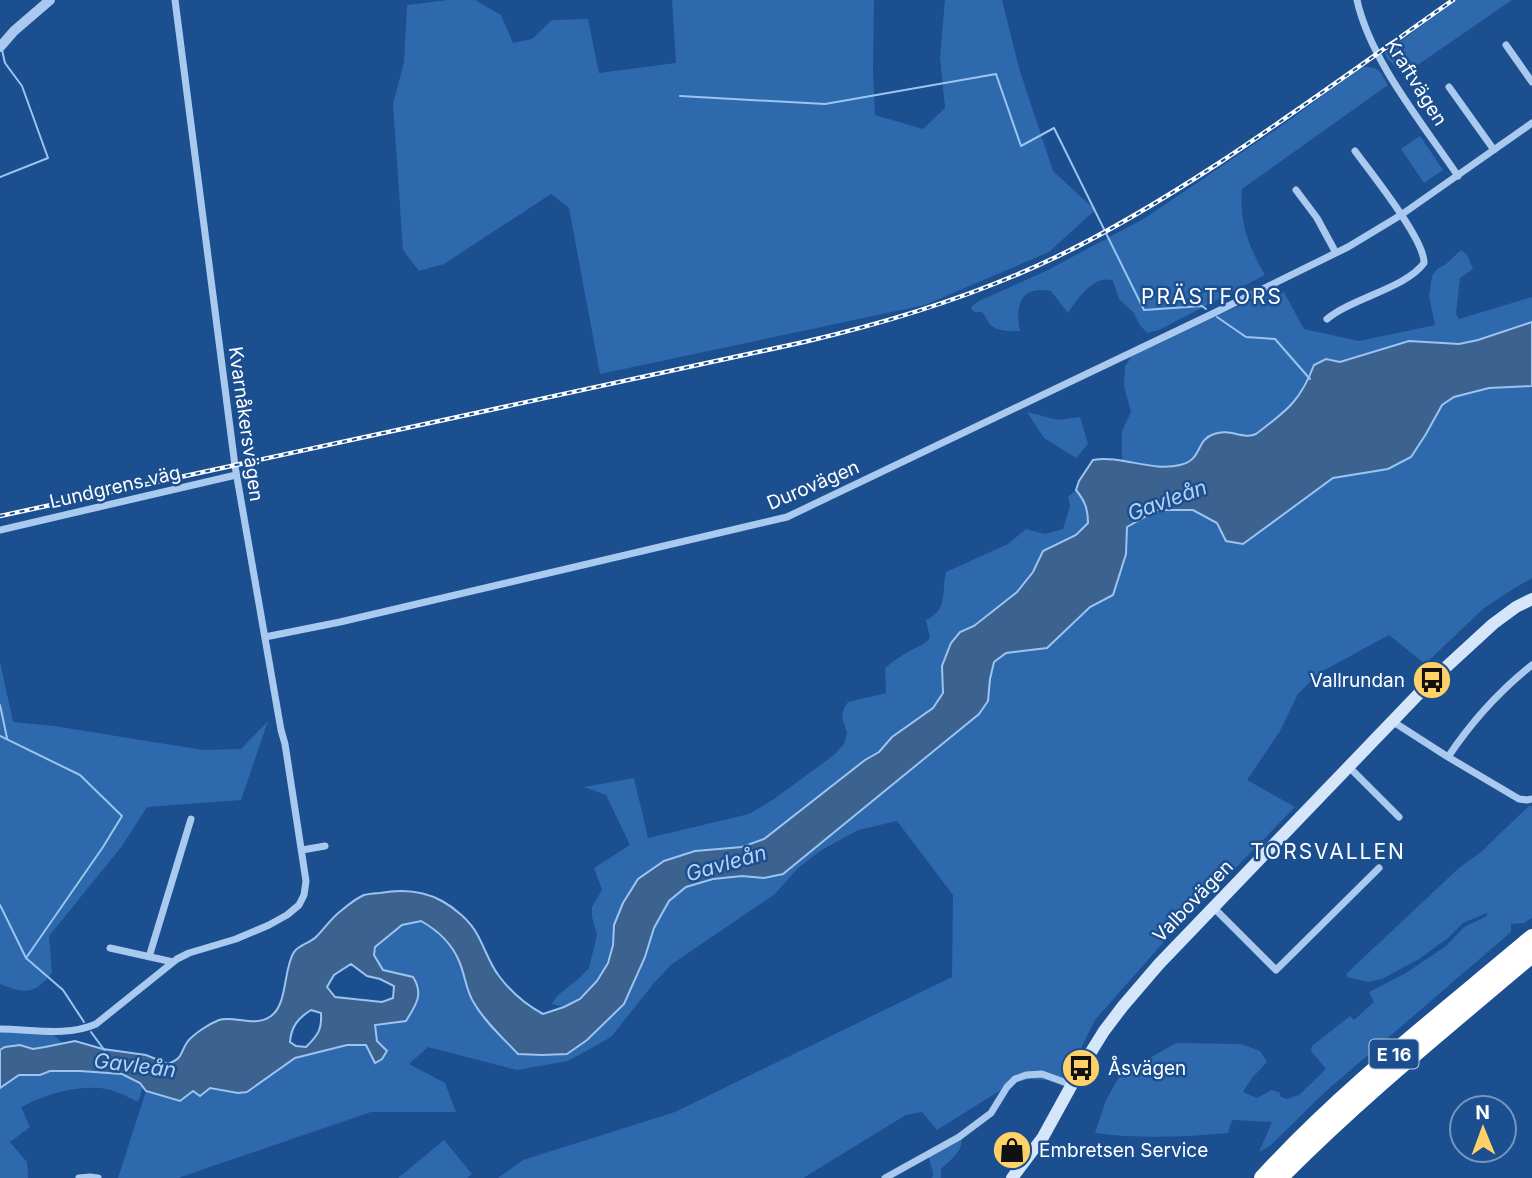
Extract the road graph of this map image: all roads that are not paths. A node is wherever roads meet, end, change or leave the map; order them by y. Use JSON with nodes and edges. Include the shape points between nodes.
{"nodes":[{"id":1,"x":50,"y":0,"type":"edge"},
{"id":2,"x":175,"y":0,"type":"edge"},
{"id":3,"x":1357,"y":0,"type":"edge"},
{"id":4,"x":1506,"y":45,"type":"dead end"},
{"id":5,"x":1,"y":46,"type":"edge"},
{"id":6,"x":1532,"y":82,"type":"edge"},
{"id":7,"x":1449,"y":87,"type":"dead end"},
{"id":8,"x":1532,"y":123,"type":"edge"},
{"id":9,"x":1494,"y":150,"type":"junction"},
{"id":10,"x":1355,"y":151,"type":"dead end"},
{"id":11,"x":1458,"y":176,"type":"junction"},
{"id":12,"x":1296,"y":190,"type":"dead end"},
{"id":13,"x":1401,"y":215,"type":"junction"},
{"id":14,"x":1336,"y":253,"type":"junction"},
{"id":15,"x":1327,"y":319,"type":"dead end"},
{"id":16,"x":236,"y":475,"type":"junction"},
{"id":17,"x":0,"y":530,"type":"edge"},
{"id":18,"x":1532,"y":599,"type":"edge"},
{"id":19,"x":265,"y":637,"type":"junction"},
{"id":20,"x":1532,"y":665,"type":"edge"},
{"id":21,"x":1392,"y":720,"type":"junction"},
{"id":22,"x":1448,"y":757,"type":"junction"},
{"id":23,"x":1348,"y":766,"type":"junction"},
{"id":24,"x":1532,"y":799,"type":"edge"},
{"id":25,"x":1399,"y":817,"type":"dead end"},
{"id":26,"x":191,"y":819,"type":"dead end"},
{"id":27,"x":325,"y":846,"type":"dead end"},
{"id":28,"x":302,"y":850,"type":"junction"},
{"id":29,"x":1379,"y":868,"type":"dead end"},
{"id":30,"x":1213,"y":907,"type":"junction"},
{"id":31,"x":1532,"y":937,"type":"edge"},
{"id":32,"x":110,"y":948,"type":"dead end"},
{"id":33,"x":1532,"y":955,"type":"edge"},
{"id":34,"x":149,"y":957,"type":"junction"},
{"id":35,"x":173,"y":962,"type":"junction"},
{"id":36,"x":0,"y":1029,"type":"edge"},
{"id":37,"x":1072,"y":1085,"type":"junction"},
{"id":38,"x":79,"y":1178,"type":"edge"},
{"id":39,"x":98,"y":1178,"type":"edge"},
{"id":40,"x":885,"y":1178,"type":"edge"},
{"id":41,"x":1012,"y":1178,"type":"edge"},
{"id":42,"x":1262,"y":1178,"type":"edge"},
{"id":43,"x":1280,"y":1178,"type":"edge"}],
"edges":[{"from":1,"to":5,"type":"street"},
{"from":2,"to":16,"type":"street","name":"Kvarnåkersvägen"},
{"from":3,"to":11,"type":"street","name":"Kraftvägen","via":[[1367,35],[1380,58]]},
{"from":4,"to":6,"type":"street"},
{"from":7,"to":9,"type":"street"},
{"from":8,"to":9,"type":"street","name":"Durovägen"},
{"from":9,"to":11,"type":"street","name":"Durovägen"},
{"from":10,"to":13,"type":"street"},
{"from":11,"to":13,"type":"street","name":"Durovägen"},
{"from":12,"to":14,"type":"street"},
{"from":13,"to":14,"type":"street","name":"Durovägen"},
{"from":13,"to":15,"type":"street","via":[[1423,252],[1422,267]]},
{"from":14,"to":19,"type":"street","name":"Durovägen","via":[[787,517]]},
{"from":16,"to":17,"type":"street","name":"Lundgrens väg"},
{"from":16,"to":19,"type":"street","name":"Kvarnåkersvägen"},
{"from":18,"to":21,"type":"main road","name":"Valbovägen","via":[[1493,624]]},
{"from":19,"to":28,"type":"street","name":"Kvarnåkersvägen"},
{"from":20,"to":22,"type":"street","via":[[1482,710]]},
{"from":21,"to":22,"type":"street"},
{"from":21,"to":23,"type":"main road","name":"Valbovägen"},
{"from":22,"to":24,"type":"street","via":[[1519,799]]},
{"from":23,"to":25,"type":"street"},
{"from":23,"to":30,"type":"main road","name":"Valbovägen"},
{"from":26,"to":34,"type":"street"},
{"from":27,"to":28,"type":"street"},
{"from":28,"to":35,"type":"street","name":"Kvarnåkersvägen","via":[[306,881],[299,905],[269,925]]},
{"from":29,"to":30,"type":"street","via":[[1276,970]]},
{"from":30,"to":37,"type":"main road","name":"Valbovägen","via":[[1123,1006]]},
{"from":31,"to":42,"type":"highway","number":"E 16","via":[[1349,1093]]},
{"from":32,"to":34,"type":"street"},
{"from":33,"to":43,"type":"highway","number":"E 16","via":[[1360,1102]]},
{"from":34,"to":35,"type":"street"},
{"from":35,"to":36,"type":"street","name":"Kvarnåkersvägen","via":[[96,1024],[68,1031]]},
{"from":37,"to":40,"type":"street","via":[[1042,1074],[1015,1079],[991,1113],[959,1137]]},
{"from":37,"to":41,"type":"main road","name":"Valbovägen","via":[[1043,1138]]},
{"from":38,"to":39,"type":"street"}]}
